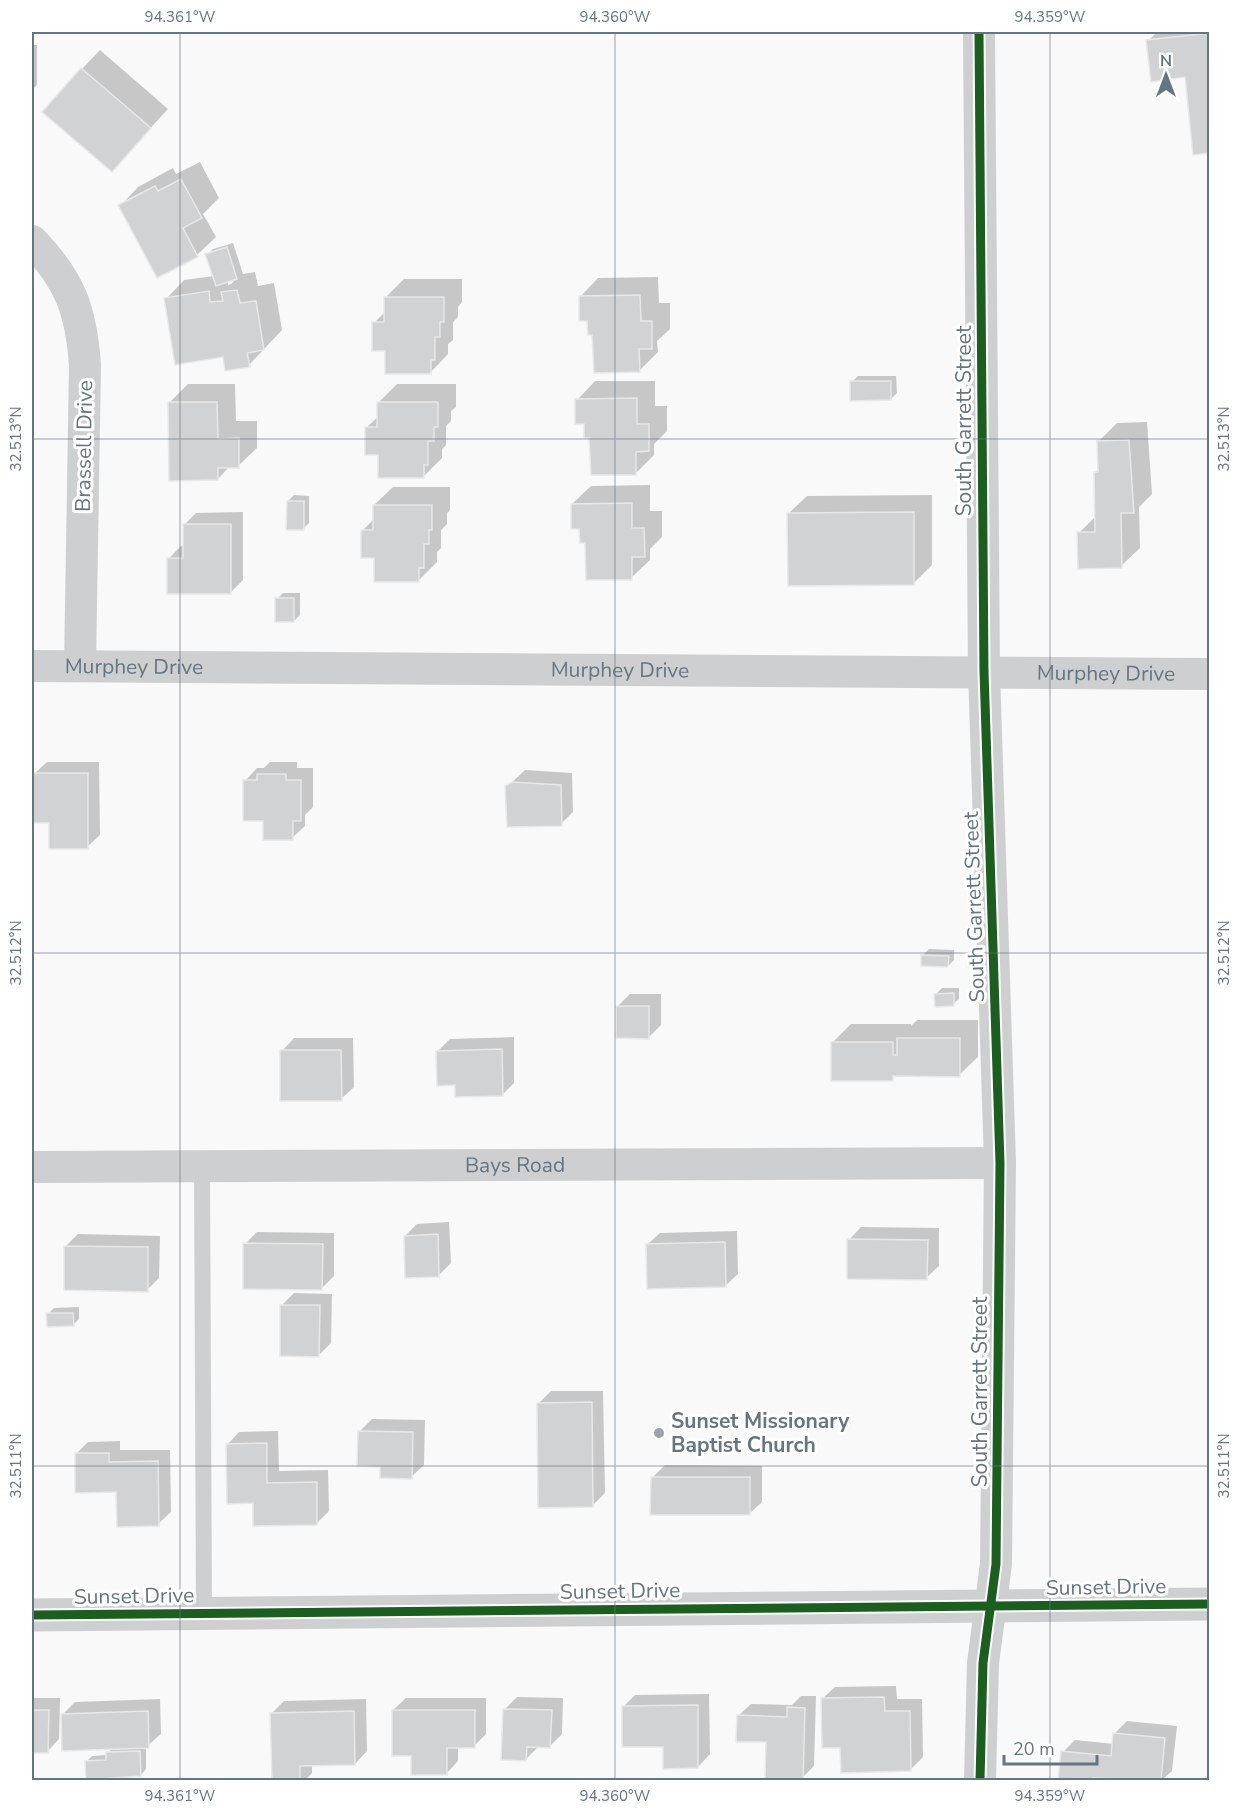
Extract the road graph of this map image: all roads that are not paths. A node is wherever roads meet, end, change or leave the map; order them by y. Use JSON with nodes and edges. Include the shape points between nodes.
{"nodes":[{"id":1,"x":979,"y":32,"type":"edge"},
{"id":2,"x":32,"y":241,"type":"edge"},
{"id":3,"x":32,"y":666,"type":"edge"},
{"id":4,"x":80,"y":666,"type":"junction"},
{"id":5,"x":984,"y":671,"type":"junction"},
{"id":6,"x":1209,"y":674,"type":"edge"},
{"id":7,"x":1000,"y":1163,"type":"junction"},
{"id":8,"x":202,"y":1166,"type":"junction"},
{"id":9,"x":32,"y":1167,"type":"edge"},
{"id":10,"x":1209,"y":1604,"type":"edge"},
{"id":11,"x":989,"y":1606,"type":"junction"},
{"id":12,"x":204,"y":1614,"type":"junction"},
{"id":13,"x":32,"y":1615,"type":"edge"},
{"id":14,"x":980,"y":1780,"type":"edge"}],
"edges":[{"from":1,"to":5,"type":"street","name":"South Garrett Street"},
{"from":2,"to":4,"type":"street","name":"Brassell Drive","via":[[67,283],[83,334]]},
{"from":3,"to":4,"type":"street","name":"Murphey Drive"},
{"from":4,"to":5,"type":"street","name":"Murphey Drive"},
{"from":5,"to":6,"type":"street","name":"Murphey Drive"},
{"from":5,"to":7,"type":"street","name":"South Garrett Street"},
{"from":7,"to":8,"type":"street","name":"Bays Road"},
{"from":7,"to":11,"type":"street","name":"South Garrett Street","via":[[996,1564]]},
{"from":8,"to":9,"type":"street","name":"Bays Road"},
{"from":8,"to":12,"type":"lane"},
{"from":10,"to":11,"type":"street","name":"Sunset Drive"},
{"from":11,"to":12,"type":"street","name":"Sunset Drive"},
{"from":11,"to":14,"type":"street","name":"South Garrett Street","via":[[983,1663]]},
{"from":12,"to":13,"type":"street","name":"Sunset Drive"}]}
